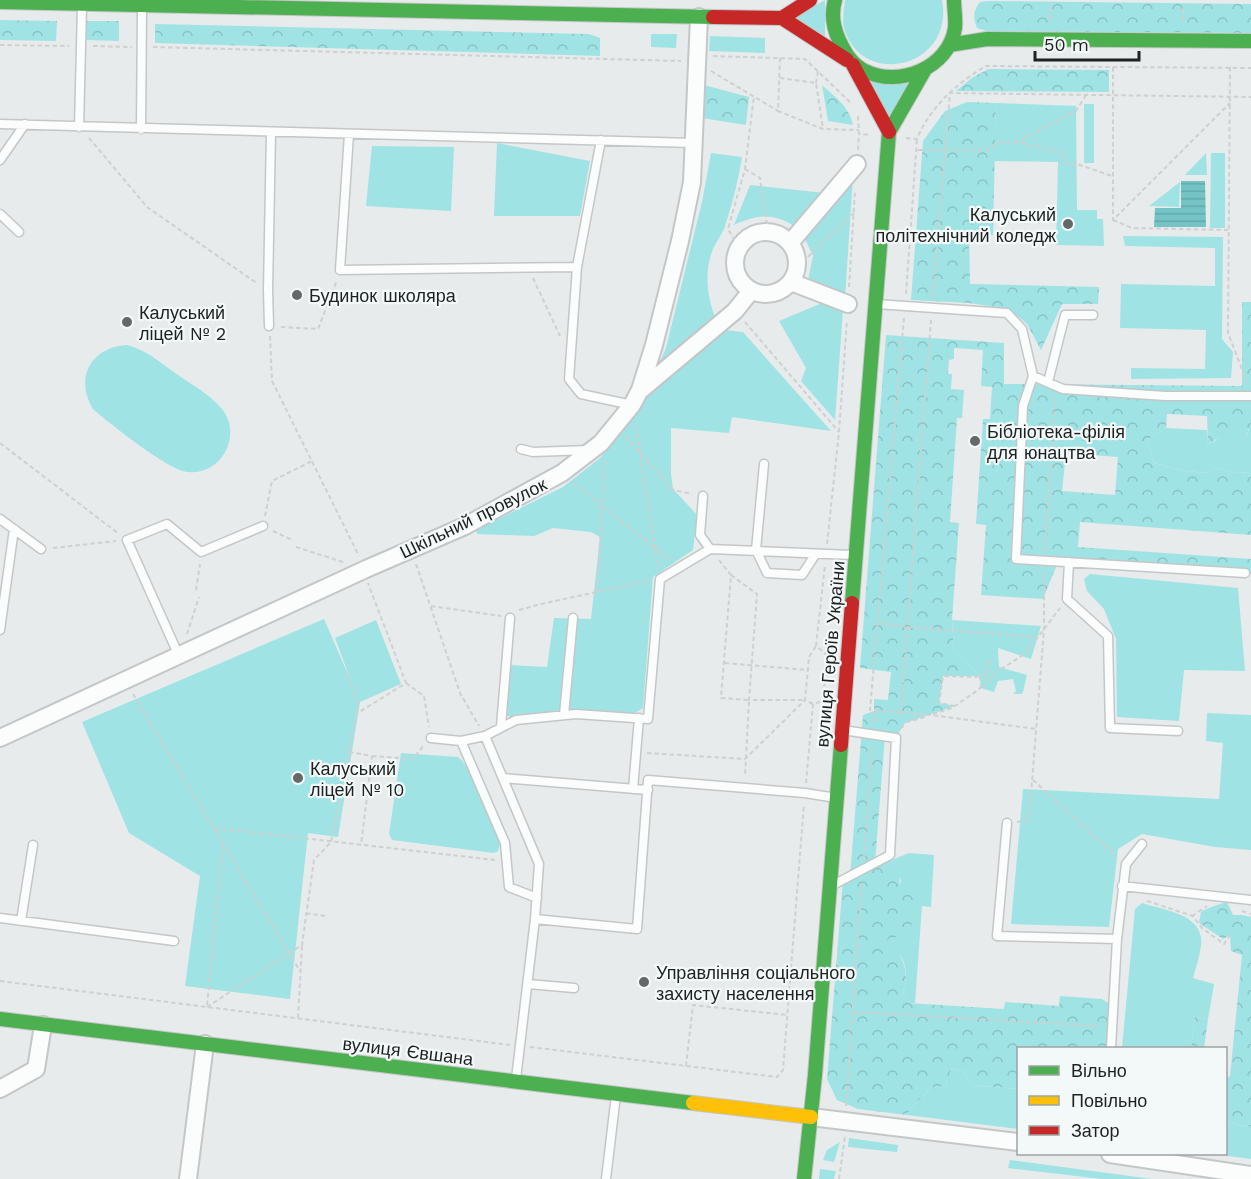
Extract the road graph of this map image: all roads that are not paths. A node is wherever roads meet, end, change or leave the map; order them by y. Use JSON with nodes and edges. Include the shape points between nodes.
{"nodes":[{"id":1,"x":810,"y":0,"type":"edge"},
{"id":2,"x":835,"y":0,"type":"edge"},
{"id":3,"x":954,"y":0,"type":"edge"},
{"id":4,"x":0,"y":2,"type":"edge"},
{"id":5,"x":82,"y":3,"type":"junction"},
{"id":6,"x":142,"y":4,"type":"junction"},
{"id":7,"x":699,"y":13,"type":"junction"},
{"id":8,"x":782,"y":18,"type":"junction"},
{"id":9,"x":1251,"y":41,"type":"edge"},
{"id":10,"x":948,"y":45,"type":"junction"},
{"id":11,"x":850,"y":62,"type":"junction"},
{"id":12,"x":924,"y":71,"type":"junction"},
{"id":13,"x":0,"y":124,"type":"edge"},
{"id":14,"x":24,"y":124,"type":"junction"},
{"id":15,"x":79,"y":127,"type":"junction"},
{"id":16,"x":141,"y":129,"type":"junction"},
{"id":17,"x":271,"y":132,"type":"junction"},
{"id":18,"x":349,"y":134,"type":"junction"},
{"id":19,"x":883,"y":134,"type":"junction"},
{"id":20,"x":601,"y":140,"type":"junction"},
{"id":21,"x":693,"y":143,"type":"junction"},
{"id":22,"x":0,"y":160,"type":"edge"},
{"id":23,"x":857,"y":164,"type":"road end"},
{"id":24,"x":0,"y":214,"type":"edge"},
{"id":25,"x":19,"y":232,"type":"dead end"},
{"id":26,"x":790,"y":243,"type":"junction"},
{"id":27,"x":577,"y":267,"type":"junction"},
{"id":28,"x":794,"y":275,"type":"junction"},
{"id":29,"x":751,"y":291,"type":"junction"},
{"id":30,"x":848,"y":304,"type":"road end"},
{"id":31,"x":876,"y":304,"type":"junction"},
{"id":32,"x":1093,"y":315,"type":"dead end"},
{"id":33,"x":269,"y":326,"type":"road end"},
{"id":34,"x":1033,"y":376,"type":"junction"},
{"id":35,"x":1048,"y":382,"type":"junction"},
{"id":36,"x":1251,"y":394,"type":"edge"},
{"id":37,"x":636,"y":398,"type":"junction"},
{"id":38,"x":521,"y":449,"type":"dead end"},
{"id":39,"x":599,"y":450,"type":"junction"},
{"id":40,"x":764,"y":464,"type":"dead end"},
{"id":41,"x":703,"y":496,"type":"road end"},
{"id":42,"x":0,"y":519,"type":"edge"},
{"id":43,"x":263,"y":526,"type":"road end"},
{"id":44,"x":14,"y":529,"type":"junction"},
{"id":45,"x":41,"y":549,"type":"road end"},
{"id":46,"x":710,"y":549,"type":"junction"},
{"id":47,"x":756,"y":550,"type":"junction"},
{"id":48,"x":815,"y":555,"type":"junction"},
{"id":49,"x":856,"y":555,"type":"junction"},
{"id":50,"x":1069,"y":562,"type":"junction"},
{"id":51,"x":1245,"y":573,"type":"dead end"},
{"id":52,"x":510,"y":618,"type":"road end"},
{"id":53,"x":573,"y":618,"type":"dead end"},
{"id":54,"x":0,"y":630,"type":"edge"},
{"id":55,"x":179,"y":656,"type":"junction"},
{"id":56,"x":564,"y":715,"type":"junction"},
{"id":57,"x":639,"y":718,"type":"junction"},
{"id":58,"x":501,"y":726,"type":"junction"},
{"id":59,"x":842,"y":730,"type":"junction"},
{"id":60,"x":1178,"y":731,"type":"dead end"},
{"id":61,"x":484,"y":736,"type":"junction"},
{"id":62,"x":0,"y":738,"type":"edge"},
{"id":63,"x":430,"y":738,"type":"road end"},
{"id":64,"x":461,"y":741,"type":"junction"},
{"id":65,"x":503,"y":778,"type":"junction"},
{"id":66,"x":633,"y":789,"type":"junction"},
{"id":67,"x":648,"y":790,"type":"junction"},
{"id":68,"x":837,"y":798,"type":"junction"},
{"id":69,"x":1007,"y":823,"type":"road end"},
{"id":70,"x":1142,"y":844,"type":"dead end"},
{"id":71,"x":33,"y":845,"type":"dead end"},
{"id":72,"x":830,"y":886,"type":"junction"},
{"id":73,"x":1122,"y":891,"type":"junction"},
{"id":74,"x":537,"y":898,"type":"junction"},
{"id":75,"x":1251,"y":900,"type":"edge"},
{"id":76,"x":0,"y":918,"type":"edge"},
{"id":77,"x":535,"y":919,"type":"junction"},
{"id":78,"x":21,"y":921,"type":"junction"},
{"id":79,"x":1117,"y":939,"type":"junction"},
{"id":80,"x":174,"y":941,"type":"dead end"},
{"id":81,"x":528,"y":984,"type":"junction"},
{"id":82,"x":574,"y":987,"type":"dead end"},
{"id":83,"x":0,"y":1019,"type":"edge"},
{"id":84,"x":43,"y":1025,"type":"junction"},
{"id":85,"x":205,"y":1044,"type":"junction"},
{"id":86,"x":1111,"y":1047,"type":"edge"},
{"id":87,"x":516,"y":1082,"type":"junction"},
{"id":88,"x":0,"y":1089,"type":"edge"},
{"id":89,"x":616,"y":1094,"type":"junction"},
{"id":90,"x":811,"y":1117,"type":"junction"},
{"id":91,"x":1017,"y":1142,"type":"edge"},
{"id":92,"x":1117,"y":1155,"type":"edge"},
{"id":93,"x":1251,"y":1175,"type":"edge"},
{"id":94,"x":188,"y":1179,"type":"edge"},
{"id":95,"x":606,"y":1179,"type":"edge"},
{"id":96,"x":804,"y":1179,"type":"edge"}],
"edges":[{"from":1,"to":8,"type":"main road"},
{"from":2,"to":11,"type":"main road","via":[[832,19]]},
{"from":3,"to":10,"type":"main road","via":[[954,29]]},
{"from":4,"to":5,"type":"main road"},
{"from":5,"to":6,"type":"main road"},
{"from":5,"to":15,"type":"lane"},
{"from":6,"to":7,"type":"main road"},
{"from":6,"to":16,"type":"lane"},
{"from":7,"to":8,"type":"main road"},
{"from":7,"to":21,"type":"street","name":"Шкільний провулок"},
{"from":8,"to":11,"type":"main road"},
{"from":9,"to":10,"type":"main road","via":[[987,39]]},
{"from":10,"to":12,"type":"main road","name":"вулиця Героїв України"},
{"from":11,"to":12,"type":"main road","via":[[871,73],[900,78]]},
{"from":11,"to":19,"type":"main road"},
{"from":12,"to":19,"type":"main road","name":"вулиця Героїв України"},
{"from":13,"to":14,"type":"lane"},
{"from":14,"to":15,"type":"lane"},
{"from":14,"to":22,"type":"lane"},
{"from":15,"to":16,"type":"lane"},
{"from":16,"to":17,"type":"lane"},
{"from":17,"to":18,"type":"lane"},
{"from":17,"to":33,"type":"lane"},
{"from":18,"to":20,"type":"lane"},
{"from":18,"to":27,"type":"lane","via":[[340,270]]},
{"from":19,"to":31,"type":"main road","name":"вулиця Героїв України"},
{"from":20,"to":21,"type":"lane"},
{"from":20,"to":27,"type":"lane"},
{"from":21,"to":37,"type":"street","name":"Шкільний провулок","via":[[692,182],[680,241],[654,345]]},
{"from":23,"to":26,"type":"street"},
{"from":24,"to":25,"type":"lane"},
{"from":26,"to":28,"type":"street","via":[[795,250]]},
{"from":26,"to":29,"type":"street","via":[[768,231],[751,235],[739,247],[734,266],[743,285]]},
{"from":27,"to":37,"type":"lane","via":[[569,379],[581,394]]},
{"from":28,"to":29,"type":"street","via":[[777,293]]},
{"from":28,"to":30,"type":"street"},
{"from":29,"to":37,"type":"street","via":[[735,311]]},
{"from":31,"to":34,"type":"lane","via":[[1007,314],[1022,329]]},
{"from":31,"to":49,"type":"main road","name":"вулиця Героїв України"},
{"from":32,"to":35,"type":"lane","via":[[1065,315]]},
{"from":34,"to":35,"type":"lane"},
{"from":34,"to":50,"type":"lane","via":[[1023,406],[1016,559]]},
{"from":35,"to":36,"type":"lane","via":[[1063,389],[1165,396]]},
{"from":37,"to":39,"type":"street","name":"Шкільний провулок"},
{"from":38,"to":39,"type":"lane"},
{"from":39,"to":55,"type":"street","name":"Шкільний провулок","via":[[465,526]]},
{"from":40,"to":47,"type":"lane"},
{"from":41,"to":46,"type":"lane","via":[[700,535]]},
{"from":42,"to":44,"type":"lane"},
{"from":43,"to":55,"type":"lane","via":[[201,552],[167,524],[127,540]]},
{"from":44,"to":45,"type":"lane"},
{"from":44,"to":54,"type":"lane"},
{"from":46,"to":47,"type":"lane"},
{"from":46,"to":57,"type":"lane","via":[[660,579],[648,719]]},
{"from":47,"to":48,"type":"lane"},
{"from":47,"to":48,"type":"lane","via":[[767,573],[802,575]]},
{"from":48,"to":49,"type":"lane"},
{"from":49,"to":59,"type":"main road","name":"вулиця Героїв України"},
{"from":50,"to":51,"type":"lane"},
{"from":50,"to":60,"type":"lane","via":[[1067,599],[1108,636],[1110,728]]},
{"from":52,"to":58,"type":"lane"},
{"from":53,"to":56,"type":"lane"},
{"from":55,"to":62,"type":"street","name":"Шкільний провулок"},
{"from":56,"to":57,"type":"lane"},
{"from":56,"to":58,"type":"lane","via":[[516,720]]},
{"from":57,"to":66,"type":"lane"},
{"from":58,"to":61,"type":"lane"},
{"from":59,"to":68,"type":"main road","name":"вулиця Героїв України"},
{"from":59,"to":72,"type":"lane","via":[[896,738],[890,855]]},
{"from":61,"to":64,"type":"lane"},
{"from":61,"to":65,"type":"lane"},
{"from":63,"to":64,"type":"lane"},
{"from":64,"to":74,"type":"lane","via":[[505,843],[509,887]]},
{"from":65,"to":66,"type":"lane"},
{"from":65,"to":74,"type":"lane","via":[[539,864]]},
{"from":66,"to":67,"type":"lane"},
{"from":67,"to":68,"type":"lane","via":[[648,780]]},
{"from":67,"to":77,"type":"lane","via":[[637,929]]},
{"from":68,"to":72,"type":"main road","name":"вулиця Героїв України"},
{"from":69,"to":79,"type":"lane","via":[[997,936]]},
{"from":70,"to":73,"type":"lane","via":[[1126,864]]},
{"from":71,"to":78,"type":"lane"},
{"from":72,"to":90,"type":"main road","name":"вулиця Героїв України"},
{"from":73,"to":75,"type":"lane"},
{"from":73,"to":79,"type":"lane"},
{"from":74,"to":77,"type":"lane"},
{"from":76,"to":78,"type":"lane"},
{"from":77,"to":81,"type":"lane"},
{"from":78,"to":80,"type":"lane"},
{"from":79,"to":86,"type":"lane"},
{"from":81,"to":82,"type":"lane"},
{"from":81,"to":87,"type":"lane"},
{"from":83,"to":84,"type":"main road","name":"вулиця Євшана"},
{"from":84,"to":85,"type":"main road","name":"вулиця Євшана"},
{"from":84,"to":88,"type":"street","via":[[36,1069]]},
{"from":85,"to":87,"type":"main road","name":"вулиця Євшана"},
{"from":85,"to":94,"type":"street"},
{"from":87,"to":89,"type":"main road","name":"вулиця Євшана"},
{"from":89,"to":90,"type":"main road","name":"вулиця Євшана"},
{"from":89,"to":95,"type":"lane"},
{"from":90,"to":91,"type":"street"},
{"from":90,"to":96,"type":"main road","name":"вулиця Героїв України"},
{"from":92,"to":93,"type":"street"}]}
